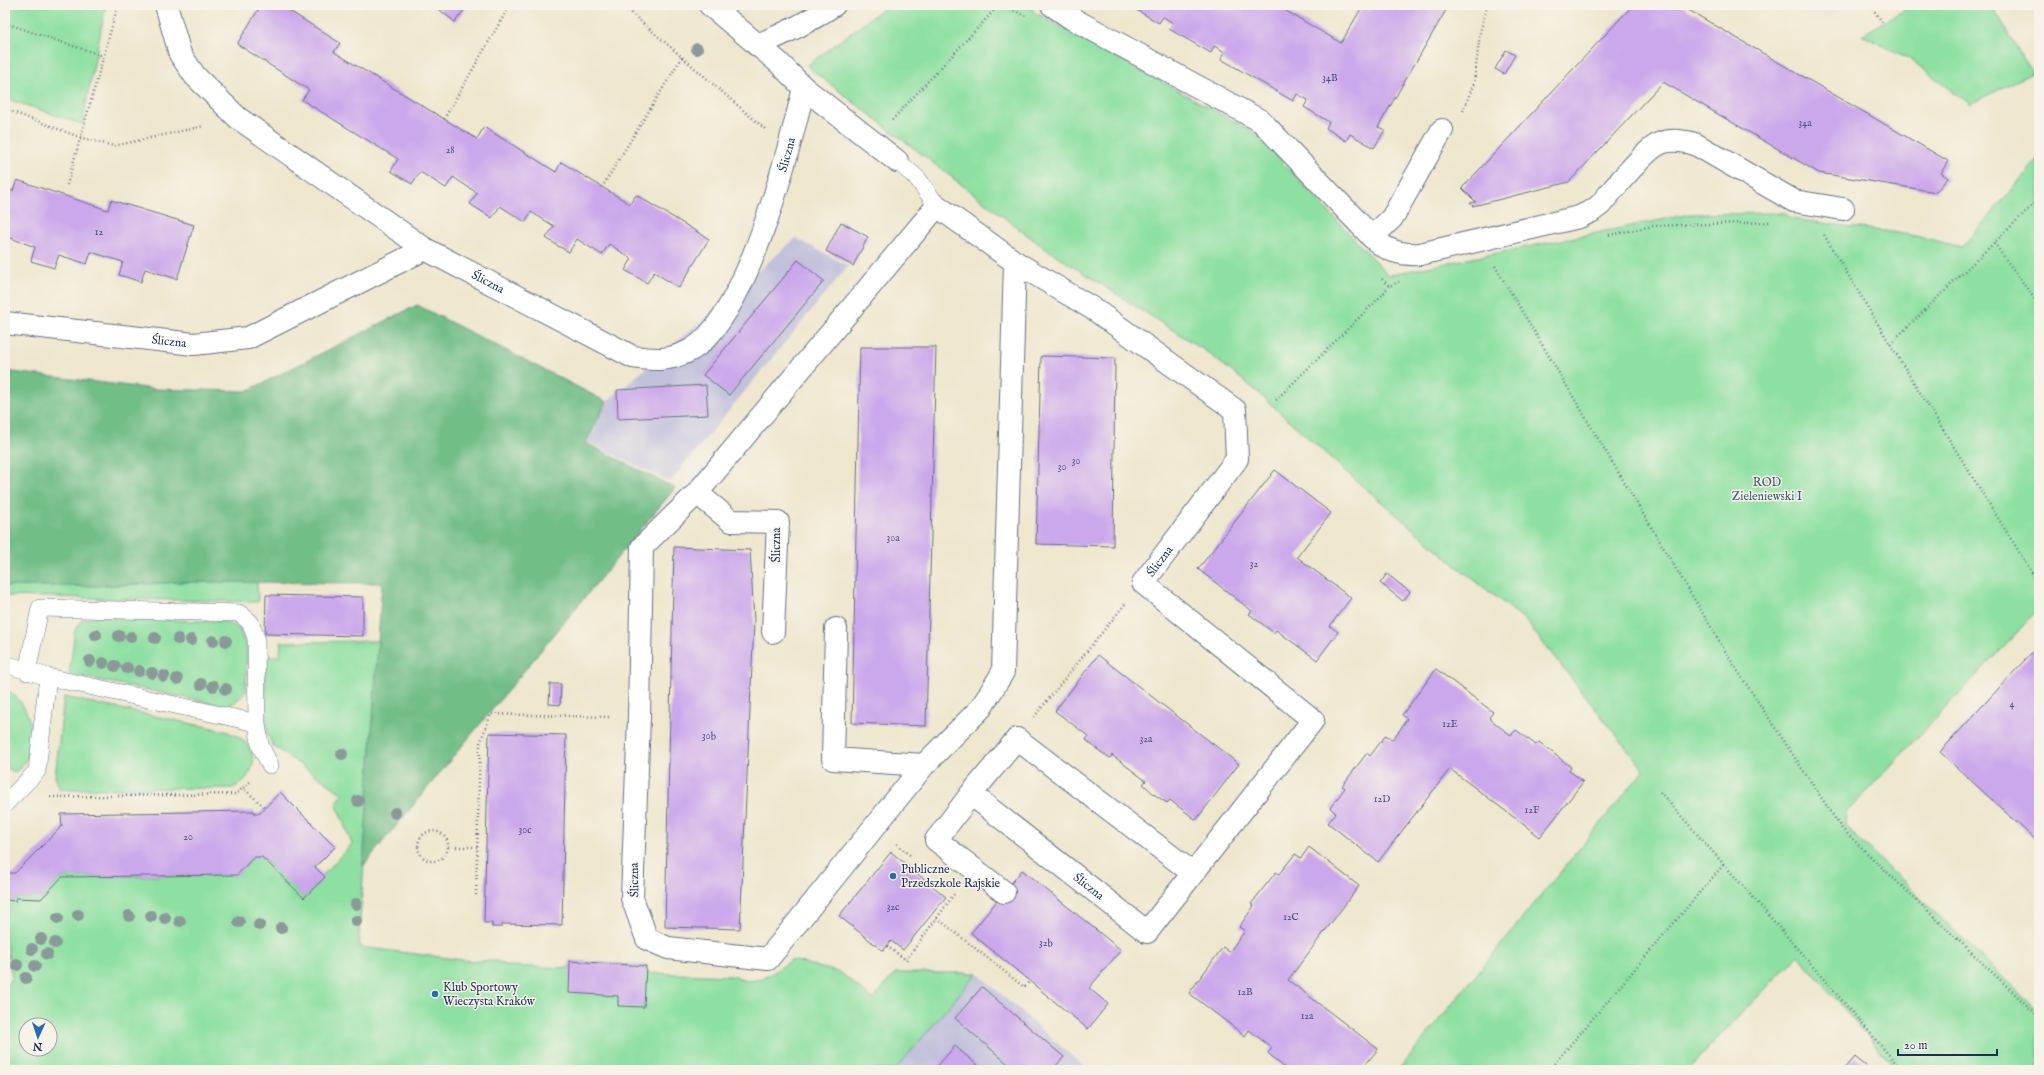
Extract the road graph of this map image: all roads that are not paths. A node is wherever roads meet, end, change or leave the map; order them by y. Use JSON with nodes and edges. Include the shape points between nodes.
{"nodes":[{"id":1,"x":166,"y":5,"type":"edge"},
{"id":2,"x":710,"y":5,"type":"edge"},
{"id":3,"x":834,"y":5,"type":"edge"},
{"id":4,"x":1052,"y":5,"type":"edge"},
{"id":5,"x":757,"y":44,"type":"junction"},
{"id":6,"x":804,"y":88,"type":"junction"},
{"id":7,"x":1442,"y":130,"type":"dead end"},
{"id":8,"x":897,"y":161,"type":"joint"},
{"id":9,"x":937,"y":206,"type":"junction"},
{"id":10,"x":1843,"y":209,"type":"dead end"},
{"id":11,"x":1372,"y":238,"type":"junction"},
{"id":12,"x":425,"y":249,"type":"junction"},
{"id":13,"x":1015,"y":262,"type":"junction"},
{"id":14,"x":5,"y":323,"type":"edge"},
{"id":15,"x":696,"y":493,"type":"junction"},
{"id":16,"x":836,"y":629,"type":"dead end"},
{"id":17,"x":774,"y":632,"type":"dead end"},
{"id":18,"x":5,"y":664,"type":"edge"},
{"id":19,"x":27,"y":672,"type":"junction"},
{"id":20,"x":48,"y":677,"type":"junction"},
{"id":21,"x":257,"y":723,"type":"junction"},
{"id":22,"x":270,"y":765,"type":"dead end"},
{"id":23,"x":924,"y":765,"type":"junction"},
{"id":24,"x":971,"y":794,"type":"junction"},
{"id":25,"x":5,"y":804,"type":"edge"},
{"id":26,"x":1193,"y":873,"type":"junction"},
{"id":27,"x":1004,"y":892,"type":"dead end"}],
"edges":[{"from":1,"to":12,"type":"street","via":[[180,54],[195,76],[238,118]]},
{"from":2,"to":5,"type":"street","name":"Śliczna"},
{"from":3,"to":5,"type":"street","via":[[788,33]]},
{"from":4,"to":11,"type":"street","via":[[1070,18],[1261,121]]},
{"from":5,"to":6,"type":"street","name":"Śliczna"},
{"from":6,"to":8,"type":"street","name":"Śliczna"},
{"from":6,"to":12,"type":"street","name":"Śliczna","via":[[789,150],[758,246],[732,299],[712,332],[690,350],[660,360],[633,357]]},
{"from":7,"to":11,"type":"street","via":[[1392,218]]},
{"from":8,"to":9,"type":"lane","name":"Śliczna","via":[[918,179]]},
{"from":9,"to":13,"type":"street","name":"Śliczna"},
{"from":9,"to":15,"type":"street","name":"Śliczna"},
{"from":10,"to":11,"type":"street","via":[[1794,200],[1695,144],[1680,140],[1668,141],[1653,147],[1600,205],[1592,212],[1579,217],[1420,254],[1397,253],[1382,247]]},
{"from":12,"to":14,"type":"street","name":"Śliczna","via":[[248,338],[194,344]]},
{"from":13,"to":23,"type":"street","name":"Śliczna","via":[[1003,672],[981,708]]},
{"from":13,"to":26,"type":"street","name":"Śliczna","via":[[1095,310],[1235,410],[1237,458],[1143,583],[1313,720]]},
{"from":15,"to":17,"type":"street","name":"Śliczna","via":[[731,521],[778,522]]},
{"from":15,"to":23,"type":"street","name":"Śliczna","via":[[642,547],[632,898],[647,939],[668,948],[768,959]]},
{"from":16,"to":23,"type":"street","via":[[833,759]]},
{"from":18,"to":19,"type":"lane"},
{"from":19,"to":20,"type":"lane"},
{"from":19,"to":21,"type":"lane","via":[[40,608],[239,613],[250,622],[256,638]]},
{"from":20,"to":21,"type":"lane"},
{"from":20,"to":25,"type":"lane","via":[[37,771]]},
{"from":21,"to":22,"type":"lane","via":[[260,745]]},
{"from":24,"to":26,"type":"street","via":[[1017,739]]},
{"from":24,"to":26,"type":"street","name":"Śliczna","via":[[1147,932]]},
{"from":24,"to":27,"type":"street","via":[[936,840]]}]}
